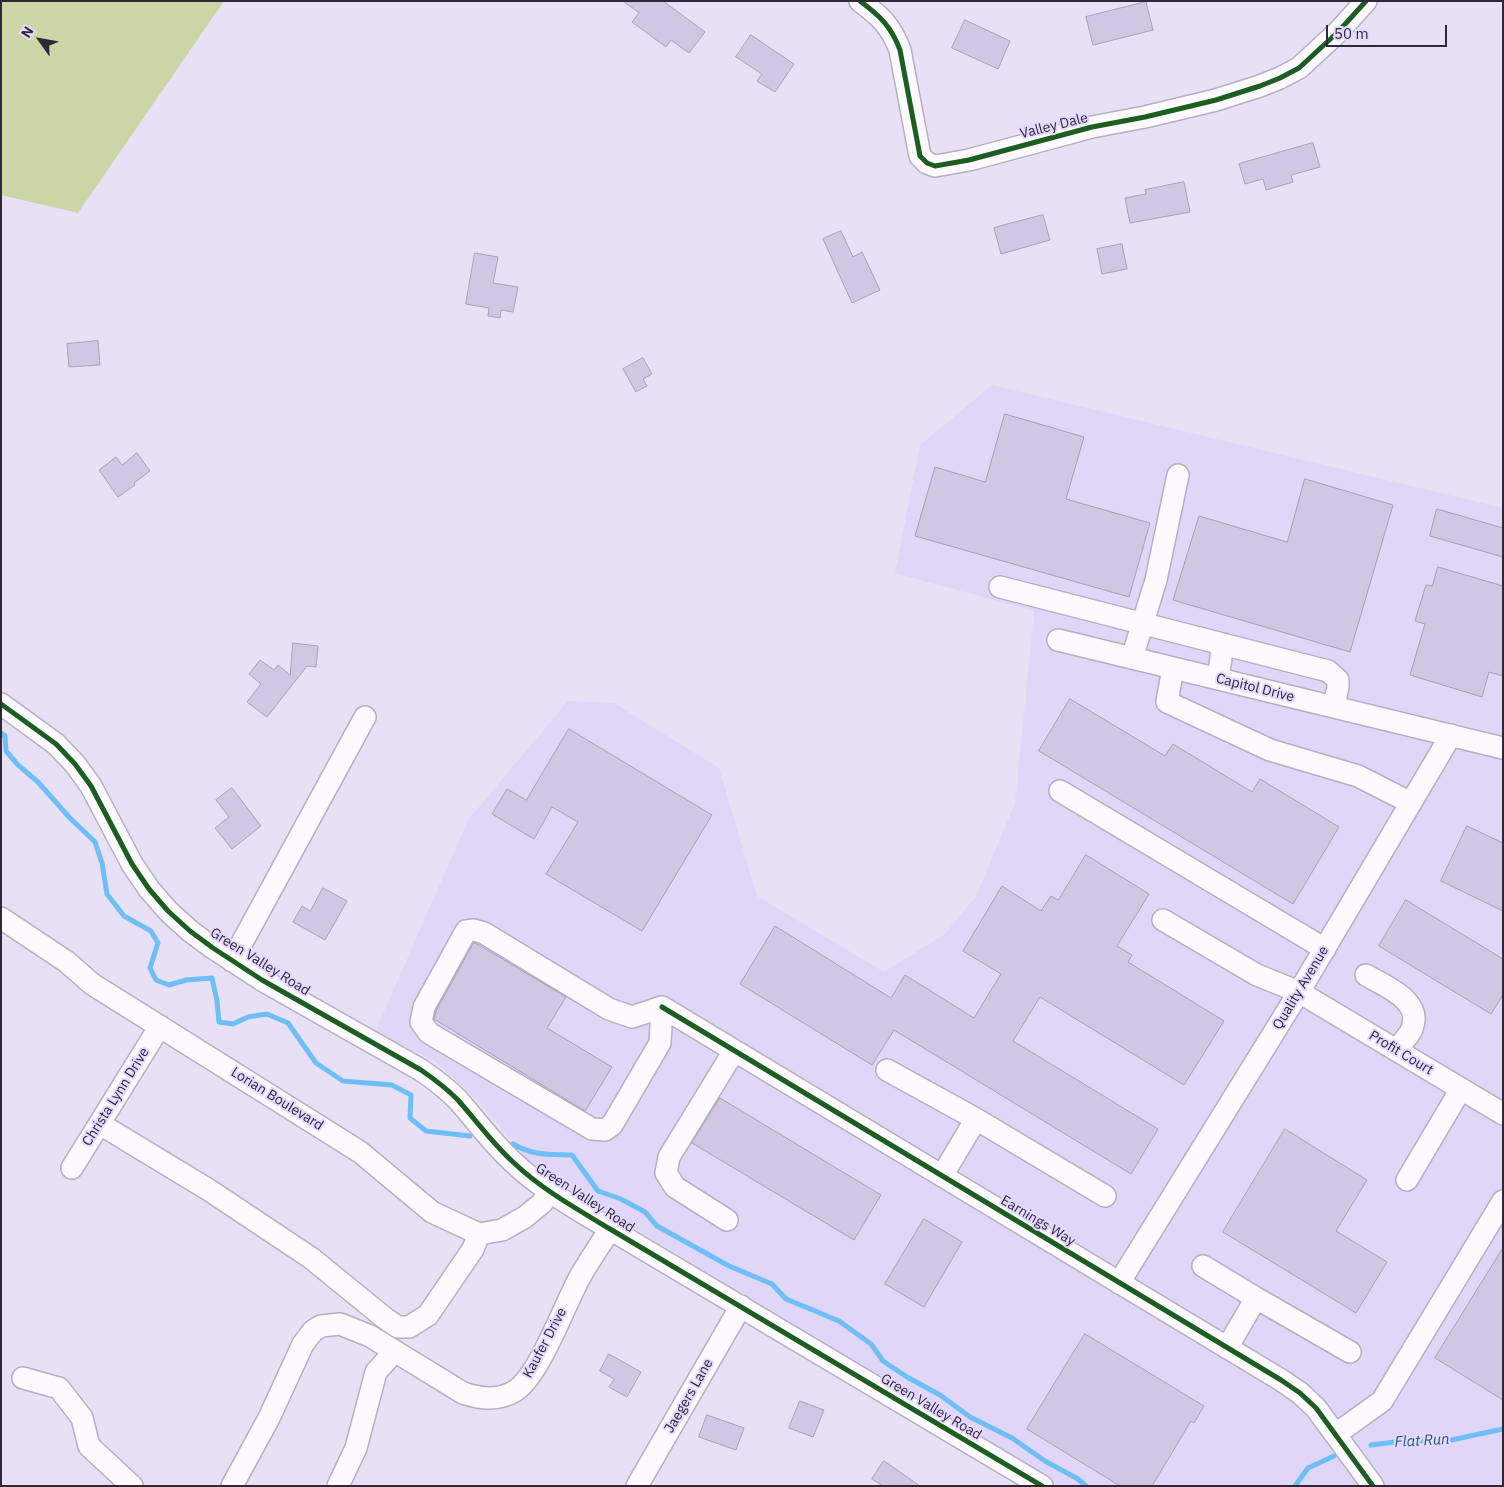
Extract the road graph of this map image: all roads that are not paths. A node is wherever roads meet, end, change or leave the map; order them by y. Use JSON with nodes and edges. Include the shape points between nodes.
{"nodes":[{"id":1,"x":860,"y":1,"type":"edge"},
{"id":2,"x":1366,"y":1,"type":"edge"},
{"id":3,"x":1178,"y":475,"type":"dead end"},
{"id":4,"x":1000,"y":587,"type":"dead end"},
{"id":5,"x":1142,"y":624,"type":"junction"},
{"id":6,"x":1058,"y":640,"type":"dead end"},
{"id":7,"x":1223,"y":644,"type":"junction"},
{"id":8,"x":1132,"y":658,"type":"junction"},
{"id":9,"x":1173,"y":668,"type":"junction"},
{"id":10,"x":1218,"y":679,"type":"junction"},
{"id":11,"x":1,"y":704,"type":"edge"},
{"id":12,"x":1334,"y":707,"type":"junction"},
{"id":13,"x":365,"y":717,"type":"dead end"},
{"id":14,"x":1451,"y":735,"type":"junction"},
{"id":15,"x":1503,"y":748,"type":"edge"},
{"id":16,"x":1060,"y":791,"type":"dead end"},
{"id":17,"x":1411,"y":803,"type":"junction"},
{"id":18,"x":1,"y":918,"type":"edge"},
{"id":19,"x":1163,"y":920,"type":"dead end"},
{"id":20,"x":1324,"y":949,"type":"junction"},
{"id":21,"x":232,"y":961,"type":"junction"},
{"id":22,"x":1366,"y":975,"type":"dead end"},
{"id":23,"x":1299,"y":992,"type":"junction"},
{"id":24,"x":662,"y":1007,"type":"junction"},
{"id":25,"x":160,"y":1026,"type":"junction"},
{"id":26,"x":734,"y":1050,"type":"junction"},
{"id":27,"x":1396,"y":1050,"type":"junction"},
{"id":28,"x":888,"y":1070,"type":"dead end"},
{"id":29,"x":1461,"y":1089,"type":"junction"},
{"id":30,"x":1503,"y":1114,"type":"edge"},
{"id":31,"x":976,"y":1120,"type":"junction"},
{"id":32,"x":100,"y":1124,"type":"junction"},
{"id":33,"x":72,"y":1168,"type":"dead end"},
{"id":34,"x":942,"y":1176,"type":"junction"},
{"id":35,"x":1407,"y":1180,"type":"dead end"},
{"id":36,"x":550,"y":1192,"type":"junction"},
{"id":37,"x":1105,"y":1196,"type":"dead end"},
{"id":38,"x":1503,"y":1201,"type":"edge"},
{"id":39,"x":727,"y":1220,"type":"dead end"},
{"id":40,"x":610,"y":1229,"type":"junction"},
{"id":41,"x":479,"y":1234,"type":"junction"},
{"id":42,"x":1204,"y":1266,"type":"dead end"},
{"id":43,"x":1119,"y":1283,"type":"junction"},
{"id":44,"x":1256,"y":1298,"type":"junction"},
{"id":45,"x":741,"y":1306,"type":"junction"},
{"id":46,"x":1228,"y":1348,"type":"junction"},
{"id":47,"x":395,"y":1351,"type":"junction"},
{"id":48,"x":1350,"y":1352,"type":"dead end"},
{"id":49,"x":23,"y":1378,"type":"dead end"},
{"id":50,"x":1336,"y":1434,"type":"junction"},
{"id":51,"x":132,"y":1486,"type":"edge"},
{"id":52,"x":232,"y":1486,"type":"edge"},
{"id":53,"x":338,"y":1486,"type":"edge"},
{"id":54,"x":638,"y":1486,"type":"edge"},
{"id":55,"x":1042,"y":1486,"type":"edge"},
{"id":56,"x":1373,"y":1486,"type":"edge"}],
"edges":[{"from":1,"to":2,"type":"street","name":"Valley Dale","via":[[886,22],[894,36],[900,50],[920,156],[935,166],[1216,100],[1280,78],[1299,68]]},
{"from":3,"to":5,"type":"street","via":[[1156,580]]},
{"from":4,"to":5,"type":"street"},
{"from":5,"to":7,"type":"street"},
{"from":5,"to":8,"type":"street"},
{"from":6,"to":8,"type":"street","name":"Capitol Drive"},
{"from":7,"to":10,"type":"street"},
{"from":7,"to":12,"type":"street","via":[[1328,671],[1338,680]]},
{"from":8,"to":9,"type":"street","name":"Capitol Drive"},
{"from":9,"to":10,"type":"street","name":"Capitol Drive"},
{"from":9,"to":17,"type":"street","via":[[1167,702],[1270,750],[1358,776]]},
{"from":10,"to":12,"type":"street","name":"Capitol Drive"},
{"from":11,"to":21,"type":"street","name":"Green Valley Road","via":[[56,744],[75,764],[91,786],[132,864],[149,889],[190,931]]},
{"from":12,"to":14,"type":"street","name":"Capitol Drive"},
{"from":13,"to":21,"type":"street"},
{"from":14,"to":15,"type":"street"},
{"from":14,"to":17,"type":"street","name":"Quality Avenue"},
{"from":16,"to":20,"type":"street"},
{"from":17,"to":20,"type":"street","name":"Quality Avenue"},
{"from":18,"to":25,"type":"street","name":"Lorian Boulevard","via":[[67,962],[92,984]]},
{"from":19,"to":23,"type":"street","name":"Profit Court","via":[[1258,975]]},
{"from":20,"to":23,"type":"street","name":"Quality Avenue"},
{"from":21,"to":36,"type":"street","name":"Green Valley Road","via":[[421,1070],[456,1099],[522,1171]]},
{"from":22,"to":27,"type":"street","via":[[1402,996],[1413,1012],[1411,1031]]},
{"from":23,"to":27,"type":"street","name":"Profit Court"},
{"from":23,"to":43,"type":"street","name":"Quality Avenue"},
{"from":24,"to":24,"type":"street","via":[[660,1043],[612,1125],[605,1130],[592,1129],[574,1119],[429,1033],[421,1022],[424,1007],[466,931],[474,930],[618,1013],[632,1017]]},
{"from":24,"to":26,"type":"street","name":"Earnings Way"},
{"from":25,"to":32,"type":"street","name":"Christa Lynn Drive"},
{"from":25,"to":41,"type":"street","name":"Lorian Boulevard","via":[[360,1152],[432,1212]]},
{"from":26,"to":34,"type":"street","name":"Earnings Way"},
{"from":26,"to":39,"type":"street","via":[[669,1157],[666,1173],[674,1187]]},
{"from":27,"to":29,"type":"street","name":"Profit Court"},
{"from":28,"to":31,"type":"street"},
{"from":29,"to":30,"type":"street","name":"Profit Court"},
{"from":29,"to":35,"type":"street"},
{"from":31,"to":34,"type":"street"},
{"from":31,"to":37,"type":"street"},
{"from":32,"to":33,"type":"street","name":"Christa Lynn Drive"},
{"from":32,"to":41,"type":"street","via":[[209,1190],[311,1258],[398,1327],[409,1327],[428,1315],[473,1249]]},
{"from":34,"to":43,"type":"street","name":"Earnings Way"},
{"from":36,"to":40,"type":"street","name":"Green Valley Road"},
{"from":36,"to":41,"type":"street","via":[[542,1203],[502,1230]]},
{"from":38,"to":50,"type":"street","via":[[1382,1401]]},
{"from":40,"to":45,"type":"street","name":"Green Valley Road"},
{"from":40,"to":47,"type":"street","name":"Kaufer Drive","via":[[581,1275],[540,1358],[526,1381],[515,1390],[490,1399],[476,1398]]},
{"from":42,"to":44,"type":"street"},
{"from":43,"to":46,"type":"street","name":"Earnings Way"},
{"from":44,"to":46,"type":"street"},
{"from":44,"to":48,"type":"street"},
{"from":45,"to":54,"type":"street","name":"Jaegers Lane"},
{"from":45,"to":55,"type":"street","name":"Green Valley Road"},
{"from":46,"to":50,"type":"street","name":"Earnings Way","via":[[1300,1393]]},
{"from":47,"to":52,"type":"street","name":"Kaufer Drive","via":[[340,1324],[320,1326],[313,1331],[303,1344]]},
{"from":47,"to":53,"type":"street","via":[[376,1372],[356,1448]]},
{"from":49,"to":51,"type":"street","via":[[59,1388],[82,1418],[89,1446]]},
{"from":50,"to":56,"type":"street","name":"Earnings Way"}]}
